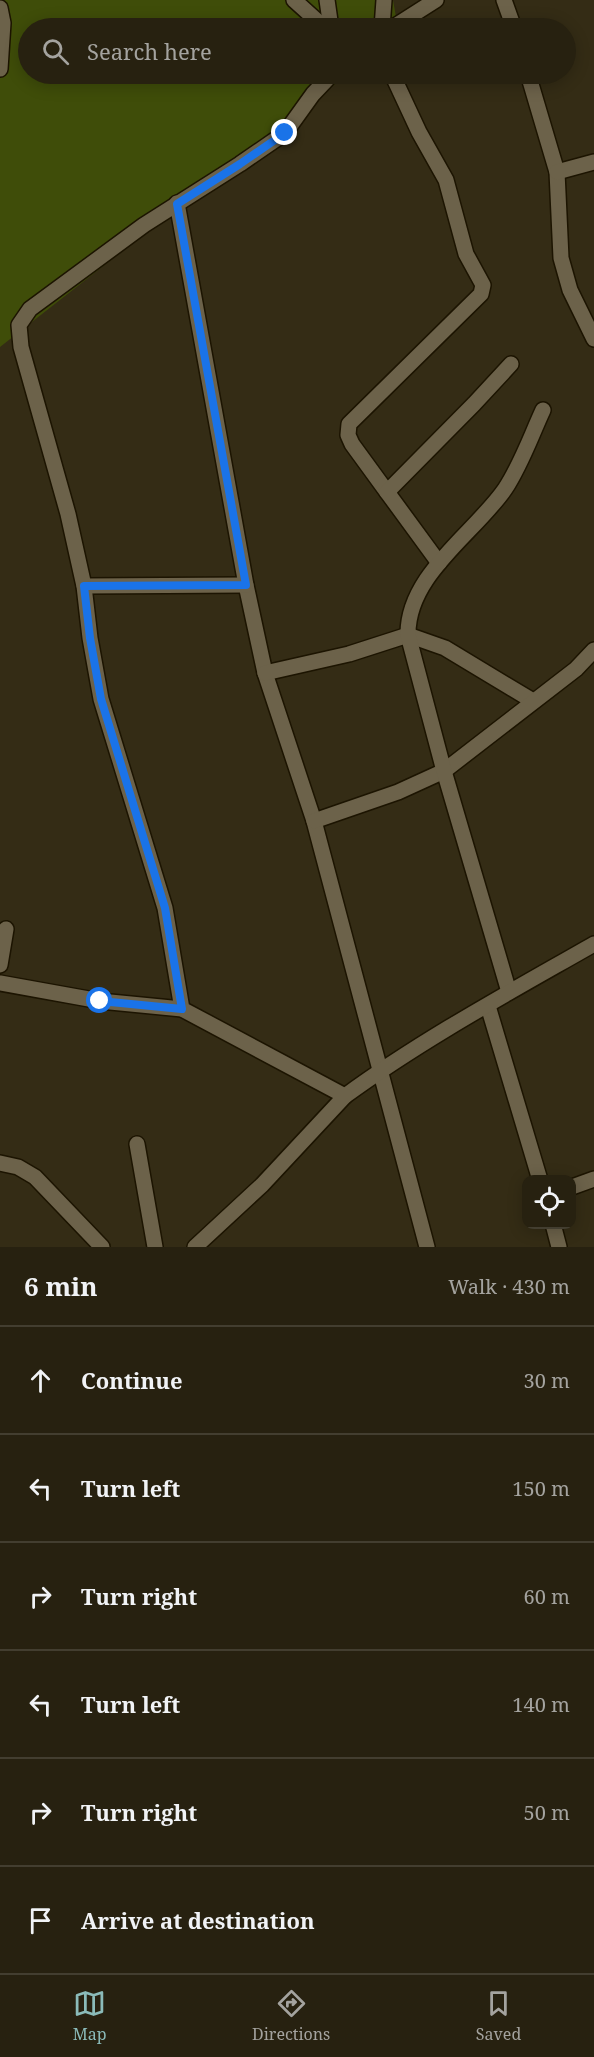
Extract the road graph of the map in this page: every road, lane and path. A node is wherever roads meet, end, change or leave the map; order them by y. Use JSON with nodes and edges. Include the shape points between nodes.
{"nodes":[{"id":1,"x":294,"y":0,"type":"edge"},
{"id":2,"x":327,"y":0,"type":"edge"},
{"id":3,"x":384,"y":0,"type":"edge"},
{"id":4,"x":436,"y":0,"type":"edge"},
{"id":5,"x":504,"y":0,"type":"edge"},
{"id":6,"x":0,"y":8,"type":"edge"},
{"id":7,"x":314,"y":18,"type":"edge"},
{"id":8,"x":330,"y":18,"type":"edge"},
{"id":9,"x":383,"y":18,"type":"edge"},
{"id":10,"x":408,"y":18,"type":"edge"},
{"id":11,"x":510,"y":18,"type":"edge"},
{"id":12,"x":0,"y":69,"type":"edge"},
{"id":13,"x":322,"y":84,"type":"edge"},
{"id":14,"x":397,"y":84,"type":"edge"},
{"id":15,"x":531,"y":84,"type":"edge"},
{"id":16,"x":594,"y":162,"type":"edge"},
{"id":17,"x":557,"y":172,"type":"junction"},
{"id":18,"x":177,"y":204,"type":"junction"},
{"id":19,"x":594,"y":339,"type":"edge"},
{"id":20,"x":511,"y":364,"type":"dead end"},
{"id":21,"x":543,"y":410,"type":"dead end"},
{"id":22,"x":387,"y":492,"type":"junction"},
{"id":23,"x":439,"y":563,"type":"junction"},
{"id":24,"x":246,"y":585,"type":"junction"},
{"id":25,"x":84,"y":586,"type":"junction"},
{"id":26,"x":408,"y":635,"type":"junction"},
{"id":27,"x":594,"y":650,"type":"edge"},
{"id":28,"x":265,"y":673,"type":"junction"},
{"id":29,"x":533,"y":701,"type":"junction"},
{"id":30,"x":444,"y":771,"type":"junction"},
{"id":31,"x":315,"y":821,"type":"junction"},
{"id":32,"x":6,"y":929,"type":"dead end"},
{"id":33,"x":594,"y":944,"type":"edge"},
{"id":34,"x":0,"y":965,"type":"edge"},
{"id":35,"x":0,"y":983,"type":"edge"},
{"id":36,"x":509,"y":992,"type":"junction"},
{"id":37,"x":488,"y":1006,"type":"junction"},
{"id":38,"x":182,"y":1009,"type":"junction"},
{"id":39,"x":380,"y":1071,"type":"junction"},
{"id":40,"x":345,"y":1096,"type":"junction"},
{"id":41,"x":137,"y":1144,"type":"dead end"},
{"id":42,"x":0,"y":1162,"type":"edge"},
{"id":43,"x":539,"y":1175,"type":"edge"},
{"id":44,"x":594,"y":1179,"type":"edge"},
{"id":45,"x":576,"y":1186,"type":"edge"},
{"id":46,"x":554,"y":1229,"type":"edge"},
{"id":47,"x":102,"y":1247,"type":"edge"},
{"id":48,"x":155,"y":1247,"type":"edge"},
{"id":49,"x":195,"y":1247,"type":"edge"},
{"id":50,"x":427,"y":1247,"type":"edge"},
{"id":51,"x":559,"y":1247,"type":"edge"}],
"edges":[{"from":1,"to":7,"type":"street"},
{"from":2,"to":8,"type":"street"},
{"from":3,"to":9,"type":"street"},
{"from":4,"to":10,"type":"street"},
{"from":5,"to":11,"type":"street"},
{"from":6,"to":12,"type":"street"},
{"from":13,"to":18,"type":"street","via":[[285,133]]},
{"from":14,"to":22,"type":"street","via":[[446,180],[466,254],[483,285],[482,294],[349,424],[352,444]]},
{"from":15,"to":17,"type":"street"},
{"from":16,"to":17,"type":"street"},
{"from":17,"to":19,"type":"street","via":[[561,258],[570,291]]},
{"from":18,"to":24,"type":"street"},
{"from":18,"to":25,"type":"street","via":[[30,309],[19,325],[21,347]]},
{"from":20,"to":22,"type":"street"},
{"from":21,"to":23,"type":"street","via":[[503,492]]},
{"from":22,"to":23,"type":"street"},
{"from":23,"to":26,"type":"street","via":[[413,603]]},
{"from":24,"to":25,"type":"street"},
{"from":24,"to":28,"type":"street"},
{"from":25,"to":38,"type":"street","via":[[101,699],[165,908]]},
{"from":26,"to":28,"type":"street","via":[[339,657]]},
{"from":26,"to":29,"type":"street","via":[[445,648]]},
{"from":26,"to":30,"type":"street"},
{"from":27,"to":29,"type":"street","via":[[576,669]]},
{"from":28,"to":31,"type":"street"},
{"from":29,"to":30,"type":"street"},
{"from":30,"to":31,"type":"street"},
{"from":30,"to":36,"type":"street"},
{"from":31,"to":39,"type":"street"},
{"from":32,"to":34,"type":"street"},
{"from":33,"to":36,"type":"street"},
{"from":35,"to":38,"type":"street","via":[[100,1001]]},
{"from":36,"to":37,"type":"street"},
{"from":37,"to":39,"type":"street"},
{"from":37,"to":43,"type":"street"},
{"from":38,"to":40,"type":"street"},
{"from":39,"to":40,"type":"street"},
{"from":39,"to":50,"type":"street"},
{"from":40,"to":49,"type":"street","via":[[262,1185]]},
{"from":41,"to":48,"type":"street"},
{"from":42,"to":47,"type":"street","via":[[35,1177]]},
{"from":44,"to":45,"type":"street"},
{"from":46,"to":51,"type":"street"}]}
